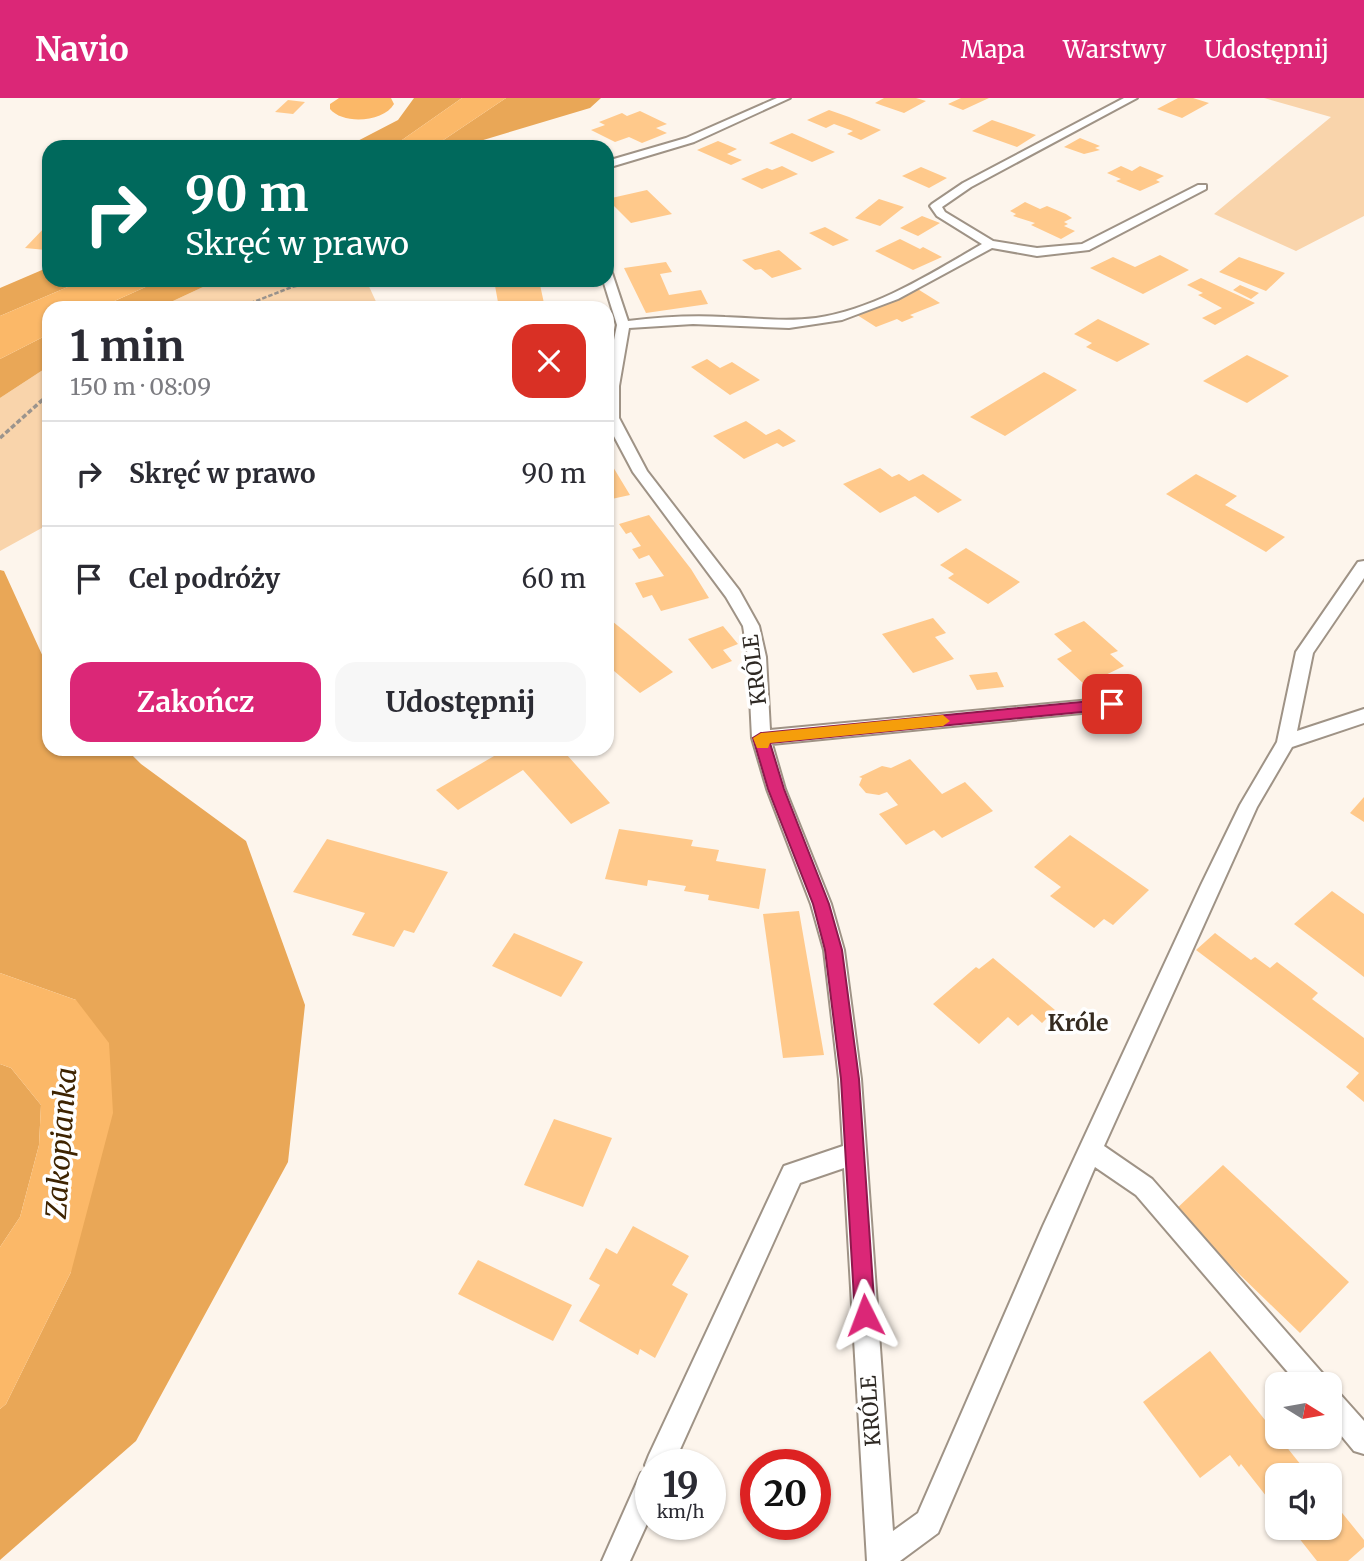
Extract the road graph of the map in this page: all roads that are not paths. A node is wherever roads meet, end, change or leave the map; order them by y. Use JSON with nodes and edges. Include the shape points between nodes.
{"nodes":[{"id":1,"x":785,"y":98,"type":"edge"},
{"id":2,"x":1132,"y":98,"type":"edge"},
{"id":3,"x":614,"y":163,"type":"edge"},
{"id":4,"x":1202,"y":187,"type":"dead end"},
{"id":5,"x":990,"y":244,"type":"junction"},
{"id":6,"x":611,"y":287,"type":"edge"},
{"id":7,"x":623,"y":325,"type":"junction"},
{"id":8,"x":614,"y":378,"type":"edge"},
{"id":9,"x":614,"y":422,"type":"edge"},
{"id":10,"x":1364,"y":566,"type":"edge"},
{"id":11,"x":1112,"y":704,"type":"dead end"},
{"id":12,"x":1364,"y":716,"type":"edge"},
{"id":13,"x":761,"y":738,"type":"junction"},
{"id":14,"x":1286,"y":742,"type":"junction"},
{"id":15,"x":1090,"y":1150,"type":"junction"},
{"id":16,"x":855,"y":1153,"type":"junction"},
{"id":17,"x":1305,"y":1372,"type":"edge"},
{"id":18,"x":1342,"y":1416,"type":"edge"},
{"id":19,"x":1364,"y":1441,"type":"edge"},
{"id":20,"x":666,"y":1449,"type":"edge"},
{"id":21,"x":635,"y":1519,"type":"edge"},
{"id":22,"x":880,"y":1559,"type":"edge"},
{"id":23,"x":616,"y":1561,"type":"edge"}],
"edges":[{"from":1,"to":3,"type":"lane","via":[[690,140]]},
{"from":2,"to":5,"type":"lane","via":[[936,206],[941,214]]},
{"from":4,"to":5,"type":"lane","via":[[1085,247],[1037,252]]},
{"from":5,"to":7,"type":"lane","via":[[932,279],[825,320],[789,324],[685,319]]},
{"from":6,"to":7,"type":"lane","name":"KRÓLE"},
{"from":7,"to":8,"type":"lane","name":"KRÓLE"},
{"from":9,"to":13,"type":"lane","name":"KRÓLE","via":[[640,472],[733,594],[751,626]]},
{"from":10,"to":14,"type":"lane","via":[[1305,652]]},
{"from":11,"to":13,"type":"lane"},
{"from":12,"to":14,"type":"lane"},
{"from":13,"to":16,"type":"lane","name":"KRÓLE","via":[[834,950]]},
{"from":14,"to":15,"type":"lane","via":[[1248,805]]},
{"from":15,"to":17,"type":"lane","via":[[1144,1187]]},
{"from":15,"to":22,"type":"lane","via":[[928,1523]]},
{"from":16,"to":20,"type":"lane","via":[[792,1174]]},
{"from":16,"to":22,"type":"lane","name":"KRÓLE"},
{"from":18,"to":19,"type":"lane"},
{"from":21,"to":23,"type":"lane"}]}
